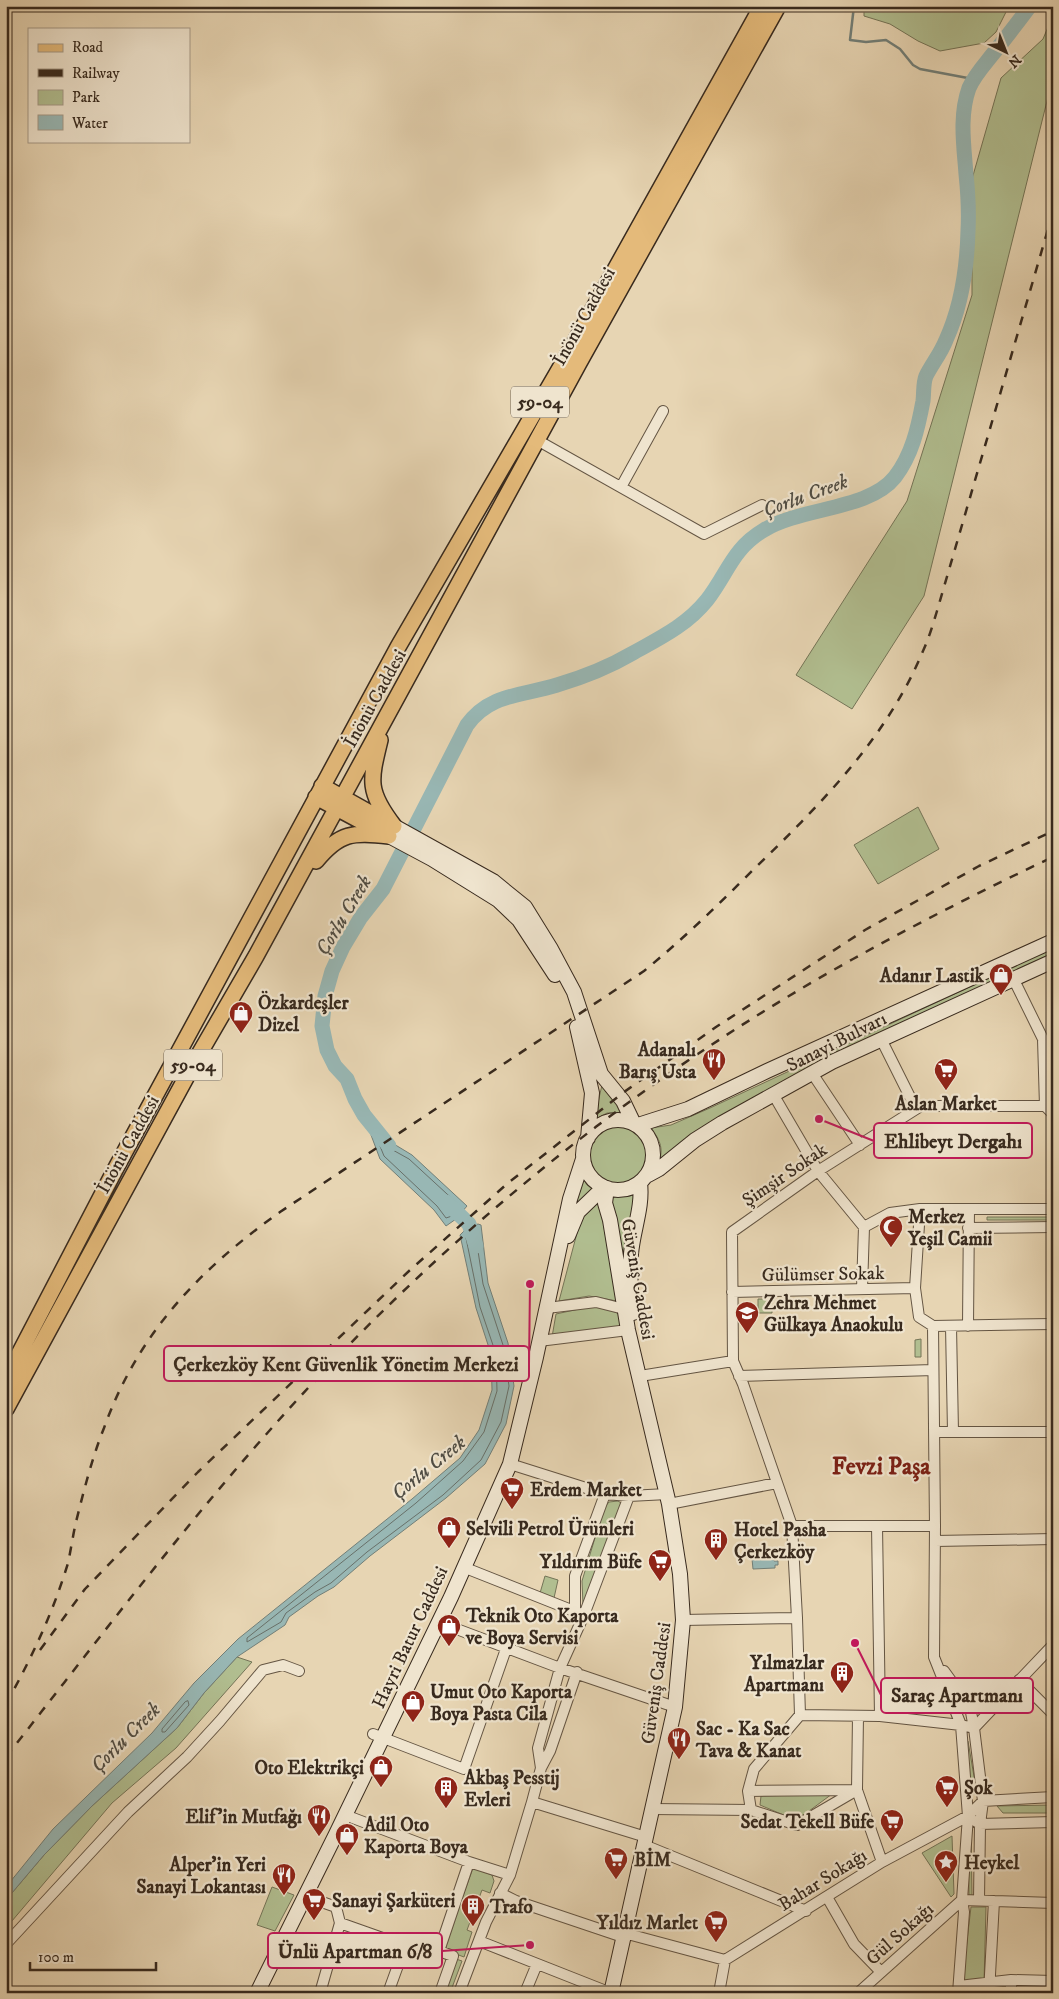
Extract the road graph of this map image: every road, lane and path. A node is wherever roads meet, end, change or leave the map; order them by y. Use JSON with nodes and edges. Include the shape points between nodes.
{"nodes":[{"id":1,"x":762,"y":6,"type":"edge"},
{"id":2,"x":778,"y":6,"type":"edge"},
{"id":3,"x":662,"y":411,"type":"dead end"},
{"id":4,"x":537,"y":440,"type":"junction"},
{"id":5,"x":621,"y":487,"type":"junction"},
{"id":6,"x":762,"y":505,"type":"dead end"},
{"id":7,"x":384,"y":723,"type":"junction"},
{"id":8,"x":319,"y":792,"type":"junction"},
{"id":9,"x":340,"y":803,"type":"junction"},
{"id":10,"x":391,"y":831,"type":"junction"},
{"id":11,"x":434,"y":855,"type":"junction"},
{"id":12,"x":291,"y":892,"type":"junction"},
{"id":13,"x":1053,"y":941,"type":"edge"},
{"id":14,"x":1053,"y":961,"type":"edge"},
{"id":15,"x":1013,"y":978,"type":"junction"},
{"id":16,"x":1048,"y":1038,"type":"edge"},
{"id":17,"x":881,"y":1039,"type":"junction"},
{"id":18,"x":812,"y":1073,"type":"junction"},
{"id":19,"x":773,"y":1094,"type":"junction"},
{"id":20,"x":916,"y":1109,"type":"junction"},
{"id":21,"x":1049,"y":1110,"type":"edge"},
{"id":22,"x":636,"y":1125,"type":"junction"},
{"id":23,"x":588,"y":1138,"type":"junction"},
{"id":24,"x":860,"y":1145,"type":"junction"},
{"id":25,"x":583,"y":1159,"type":"junction"},
{"id":26,"x":818,"y":1171,"type":"junction"},
{"id":27,"x":644,"y":1179,"type":"junction"},
{"id":28,"x":605,"y":1188,"type":"junction"},
{"id":29,"x":920,"y":1209,"type":"junction"},
{"id":30,"x":969,"y":1209,"type":"junction"},
{"id":31,"x":1053,"y":1209,"type":"edge"},
{"id":32,"x":864,"y":1227,"type":"junction"},
{"id":33,"x":1053,"y":1227,"type":"edge"},
{"id":34,"x":968,"y":1228,"type":"junction"},
{"id":35,"x":552,"y":1281,"type":"junction"},
{"id":36,"x":915,"y":1288,"type":"junction"},
{"id":37,"x":862,"y":1289,"type":"junction"},
{"id":38,"x":732,"y":1292,"type":"junction"},
{"id":39,"x":547,"y":1308,"type":"junction"},
{"id":40,"x":624,"y":1309,"type":"junction"},
{"id":41,"x":1053,"y":1324,"type":"edge"},
{"id":42,"x":933,"y":1326,"type":"junction"},
{"id":43,"x":951,"y":1326,"type":"junction"},
{"id":44,"x":968,"y":1326,"type":"junction"},
{"id":45,"x":628,"y":1330,"type":"junction"},
{"id":46,"x":539,"y":1341,"type":"junction"},
{"id":47,"x":732,"y":1361,"type":"junction"},
{"id":48,"x":933,"y":1370,"type":"junction"},
{"id":49,"x":640,"y":1376,"type":"junction"},
{"id":50,"x":739,"y":1376,"type":"junction"},
{"id":51,"x":6,"y":1379,"type":"edge"},
{"id":52,"x":6,"y":1409,"type":"edge"},
{"id":53,"x":934,"y":1432,"type":"junction"},
{"id":54,"x":953,"y":1432,"type":"junction"},
{"id":55,"x":1053,"y":1432,"type":"edge"},
{"id":56,"x":510,"y":1464,"type":"junction"},
{"id":57,"x":777,"y":1483,"type":"junction"},
{"id":58,"x":605,"y":1494,"type":"junction"},
{"id":59,"x":629,"y":1496,"type":"junction"},
{"id":60,"x":668,"y":1499,"type":"junction"},
{"id":61,"x":792,"y":1526,"type":"junction"},
{"id":62,"x":878,"y":1526,"type":"junction"},
{"id":63,"x":935,"y":1526,"type":"junction"},
{"id":64,"x":1053,"y":1539,"type":"edge"},
{"id":65,"x":935,"y":1541,"type":"junction"},
{"id":66,"x":463,"y":1568,"type":"junction"},
{"id":67,"x":579,"y":1613,"type":"junction"},
{"id":68,"x":797,"y":1618,"type":"junction"},
{"id":69,"x":683,"y":1620,"type":"junction"},
{"id":70,"x":438,"y":1622,"type":"junction"},
{"id":71,"x":1053,"y":1645,"type":"edge"},
{"id":72,"x":506,"y":1648,"type":"junction"},
{"id":73,"x":934,"y":1657,"type":"junction"},
{"id":74,"x":560,"y":1668,"type":"junction"},
{"id":75,"x":299,"y":1671,"type":"dead end"},
{"id":76,"x":576,"y":1672,"type":"junction"},
{"id":77,"x":1019,"y":1680,"type":"junction"},
{"id":78,"x":675,"y":1707,"type":"junction"},
{"id":79,"x":1053,"y":1714,"type":"edge"},
{"id":80,"x":800,"y":1715,"type":"junction"},
{"id":81,"x":858,"y":1716,"type":"junction"},
{"id":82,"x":880,"y":1716,"type":"junction"},
{"id":83,"x":961,"y":1725,"type":"junction"},
{"id":84,"x":974,"y":1728,"type":"junction"},
{"id":85,"x":378,"y":1736,"type":"junction"},
{"id":86,"x":540,"y":1768,"type":"junction"},
{"id":87,"x":857,"y":1790,"type":"junction"},
{"id":88,"x":748,"y":1791,"type":"junction"},
{"id":89,"x":1053,"y":1798,"type":"edge"},
{"id":90,"x":983,"y":1801,"type":"junction"},
{"id":91,"x":532,"y":1802,"type":"junction"},
{"id":92,"x":652,"y":1809,"type":"junction"},
{"id":93,"x":751,"y":1810,"type":"junction"},
{"id":94,"x":345,"y":1815,"type":"junction"},
{"id":95,"x":968,"y":1816,"type":"junction"},
{"id":96,"x":1053,"y":1822,"type":"edge"},
{"id":97,"x":980,"y":1824,"type":"junction"},
{"id":98,"x":645,"y":1841,"type":"junction"},
{"id":99,"x":469,"y":1862,"type":"junction"},
{"id":100,"x":882,"y":1862,"type":"junction"},
{"id":101,"x":510,"y":1875,"type":"junction"},
{"id":102,"x":500,"y":1893,"type":"junction"},
{"id":103,"x":305,"y":1896,"type":"junction"},
{"id":104,"x":827,"y":1897,"type":"junction"},
{"id":105,"x":962,"y":1900,"type":"junction"},
{"id":106,"x":979,"y":1900,"type":"junction"},
{"id":107,"x":994,"y":1901,"type":"junction"},
{"id":108,"x":1053,"y":1903,"type":"edge"},
{"id":109,"x":806,"y":1911,"type":"junction"},
{"id":110,"x":340,"y":1924,"type":"junction"},
{"id":111,"x":624,"y":1935,"type":"junction"},
{"id":112,"x":479,"y":1941,"type":"junction"},
{"id":113,"x":6,"y":1944,"type":"edge"},
{"id":114,"x":405,"y":1946,"type":"junction"},
{"id":115,"x":440,"y":1951,"type":"junction"},
{"id":116,"x":725,"y":1960,"type":"junction"},
{"id":117,"x":537,"y":1964,"type":"junction"},
{"id":118,"x":881,"y":1972,"type":"junction"},
{"id":119,"x":1011,"y":1980,"type":"junction"},
{"id":120,"x":1053,"y":1981,"type":"edge"},
{"id":121,"x":990,"y":1988,"type":"edge"},
{"id":122,"x":958,"y":1989,"type":"edge"},
{"id":123,"x":861,"y":1992,"type":"edge"},
{"id":124,"x":256,"y":1993,"type":"edge"},
{"id":125,"x":320,"y":1993,"type":"edge"},
{"id":126,"x":388,"y":1993,"type":"edge"},
{"id":127,"x":440,"y":1993,"type":"edge"},
{"id":128,"x":459,"y":1993,"type":"edge"},
{"id":129,"x":525,"y":1993,"type":"edge"},
{"id":130,"x":611,"y":1993,"type":"edge"},
{"id":131,"x":718,"y":1993,"type":"edge"},
{"id":132,"x":1011,"y":1993,"type":"edge"}],
"edges":[{"from":1,"to":8,"type":"main road","name":"İnönü Caddesi","number":"59-04"},
{"from":2,"to":4,"type":"main road","name":"İnönü Caddesi","number":"59-04"},
{"from":3,"to":5,"type":"street"},
{"from":4,"to":5,"type":"street"},
{"from":4,"to":7,"type":"main road","name":"İnönü Caddesi","number":"59-04"},
{"from":5,"to":6,"type":"street","via":[[704,534]]},
{"from":7,"to":9,"type":"main road","name":"İnönü Caddesi","number":"59-04"},
{"from":7,"to":10,"type":"main road","via":[[372,784]]},
{"from":8,"to":9,"type":"main road"},
{"from":8,"to":51,"type":"main road","name":"İnönü Caddesi","number":"59-04"},
{"from":9,"to":10,"type":"main road"},
{"from":9,"to":12,"type":"main road","name":"İnönü Caddesi","number":"59-04"},
{"from":10,"to":11,"type":"main road"},
{"from":10,"to":12,"type":"main road","via":[[348,835],[330,844]]},
{"from":11,"to":22,"type":"main road","via":[[492,881],[525,908],[574,992],[601,1074],[624,1101]]},
{"from":11,"to":23,"type":"main road","via":[[498,900],[519,920],[566,995],[592,1093]]},
{"from":12,"to":52,"type":"main road","name":"İnönü Caddesi","number":"59-04"},
{"from":13,"to":22,"type":"main road","name":"Sanayi Bulvarı","via":[[688,1110]]},
{"from":14,"to":15,"type":"main road","name":"Sanayi Bulvarı"},
{"from":15,"to":16,"type":"street"},
{"from":15,"to":17,"type":"main road","name":"Sanayi Bulvarı"},
{"from":16,"to":21,"type":"street"},
{"from":17,"to":18,"type":"main road","name":"Sanayi Bulvarı"},
{"from":17,"to":20,"type":"street"},
{"from":18,"to":19,"type":"main road","name":"Sanayi Bulvarı"},
{"from":18,"to":24,"type":"street"},
{"from":19,"to":26,"type":"street"},
{"from":19,"to":27,"type":"main road","name":"Sanayi Bulvarı","via":[[715,1127]]},
{"from":20,"to":21,"type":"street","name":"Şimşir Sokak","via":[[921,1106]]},
{"from":20,"to":24,"type":"street","name":"Şimşir Sokak"},
{"from":22,"to":23,"type":"main road","via":[[627,1121],[605,1122]]},
{"from":22,"to":27,"type":"main road","via":[[652,1143],[654,1155]]},
{"from":23,"to":25,"type":"main road"},
{"from":24,"to":26,"type":"street","name":"Şimşir Sokak"},
{"from":25,"to":28,"type":"main road","via":[[592,1178]]},
{"from":25,"to":35,"type":"main road","name":"Hayri Batur Caddesi","via":[[570,1199]]},
{"from":26,"to":32,"type":"street"},
{"from":26,"to":38,"type":"street","name":"Şimşir Sokak","via":[[732,1232]]},
{"from":27,"to":28,"type":"main road","via":[[630,1188]]},
{"from":27,"to":49,"type":"main road","name":"Güveniş Caddesi","via":[[631,1252],[630,1280]]},
{"from":28,"to":35,"type":"main road","name":"Hayri Batur Caddesi","via":[[578,1212]]},
{"from":28,"to":40,"type":"main road","name":"Güveniş Caddesi"},
{"from":29,"to":30,"type":"street"},
{"from":29,"to":32,"type":"street","via":[[890,1213]]},
{"from":29,"to":36,"type":"street"},
{"from":30,"to":31,"type":"street"},
{"from":30,"to":34,"type":"street"},
{"from":32,"to":37,"type":"street"},
{"from":33,"to":34,"type":"street"},
{"from":34,"to":44,"type":"street"},
{"from":35,"to":39,"type":"main road","name":"Hayri Batur Caddesi"},
{"from":36,"to":37,"type":"street","name":"Gülümser Sokak"},
{"from":36,"to":42,"type":"street","via":[[919,1317]]},
{"from":37,"to":38,"type":"street","name":"Gülümser Sokak"},
{"from":38,"to":47,"type":"street"},
{"from":39,"to":40,"type":"street","via":[[596,1302]]},
{"from":39,"to":46,"type":"main road","name":"Hayri Batur Caddesi"},
{"from":40,"to":45,"type":"main road","name":"Güveniş Caddesi"},
{"from":41,"to":44,"type":"street"},
{"from":42,"to":43,"type":"street"},
{"from":42,"to":48,"type":"street"},
{"from":43,"to":44,"type":"street"},
{"from":43,"to":54,"type":"street"},
{"from":45,"to":46,"type":"street"},
{"from":45,"to":49,"type":"main road","name":"Güveniş Caddesi"},
{"from":46,"to":56,"type":"main road","name":"Hayri Batur Caddesi"},
{"from":47,"to":49,"type":"street"},
{"from":47,"to":50,"type":"street"},
{"from":48,"to":50,"type":"street"},
{"from":48,"to":53,"type":"street"},
{"from":49,"to":60,"type":"main road","name":"Güveniş Caddesi"},
{"from":50,"to":57,"type":"street"},
{"from":53,"to":54,"type":"street"},
{"from":53,"to":63,"type":"street"},
{"from":54,"to":55,"type":"street"},
{"from":56,"to":58,"type":"street"},
{"from":56,"to":66,"type":"main road","name":"Hayri Batur Caddesi"},
{"from":57,"to":60,"type":"street"},
{"from":57,"to":61,"type":"street"},
{"from":58,"to":59,"type":"street"},
{"from":58,"to":67,"type":"street","via":[[575,1576]]},
{"from":59,"to":60,"type":"street"},
{"from":59,"to":67,"type":"street"},
{"from":60,"to":69,"type":"main road","name":"Güveniş Caddesi","via":[[680,1574]]},
{"from":61,"to":62,"type":"street"},
{"from":61,"to":68,"type":"street"},
{"from":62,"to":63,"type":"street"},
{"from":62,"to":82,"type":"street"},
{"from":63,"to":65,"type":"street"},
{"from":64,"to":65,"type":"street"},
{"from":65,"to":73,"type":"street"},
{"from":66,"to":67,"type":"street"},
{"from":66,"to":70,"type":"main road","name":"Hayri Batur Caddesi"},
{"from":67,"to":74,"type":"street"},
{"from":68,"to":69,"type":"street"},
{"from":68,"to":80,"type":"street"},
{"from":69,"to":78,"type":"main road","name":"Güveniş Caddesi"},
{"from":70,"to":72,"type":"street"},
{"from":70,"to":85,"type":"main road","name":"Hayri Batur Caddesi"},
{"from":71,"to":77,"type":"street"},
{"from":72,"to":74,"type":"street"},
{"from":72,"to":85,"type":"street","via":[[464,1769]]},
{"from":73,"to":83,"type":"street"},
{"from":73,"to":84,"type":"street","via":[[970,1707]]},
{"from":74,"to":76,"type":"street"},
{"from":74,"to":86,"type":"street","via":[[538,1748]]},
{"from":75,"to":113,"type":"street","via":[[284,1665],[263,1670],[220,1721],[128,1812]]},
{"from":76,"to":78,"type":"street"},
{"from":76,"to":86,"type":"street","via":[[550,1752]]},
{"from":77,"to":79,"type":"street"},
{"from":77,"to":84,"type":"street"},
{"from":78,"to":92,"type":"main road","name":"Güveniş Caddesi"},
{"from":80,"to":81,"type":"street"},
{"from":80,"to":88,"type":"street","via":[[754,1769]]},
{"from":81,"to":82,"type":"street"},
{"from":81,"to":87,"type":"street"},
{"from":82,"to":83,"type":"street"},
{"from":83,"to":84,"type":"street"},
{"from":83,"to":95,"type":"street"},
{"from":84,"to":90,"type":"street"},
{"from":85,"to":94,"type":"main road","name":"Hayri Batur Caddesi"},
{"from":86,"to":91,"type":"street"},
{"from":87,"to":88,"type":"street"},
{"from":87,"to":93,"type":"street","via":[[797,1826]]},
{"from":87,"to":100,"type":"street"},
{"from":88,"to":93,"type":"street"},
{"from":89,"to":90,"type":"street"},
{"from":90,"to":95,"type":"street","name":"Bahar Sokağı"},
{"from":90,"to":97,"type":"street"},
{"from":91,"to":98,"type":"street"},
{"from":91,"to":101,"type":"street"},
{"from":92,"to":93,"type":"street"},
{"from":92,"to":98,"type":"main road","name":"Güveniş Caddesi"},
{"from":94,"to":99,"type":"street"},
{"from":94,"to":103,"type":"main road","name":"Hayri Batur Caddesi"},
{"from":95,"to":97,"type":"street"},
{"from":95,"to":100,"type":"street","name":"Bahar Sokağı"},
{"from":95,"to":105,"type":"street"},
{"from":96,"to":97,"type":"street"},
{"from":97,"to":106,"type":"street"},
{"from":98,"to":109,"type":"street"},
{"from":98,"to":111,"type":"main road","name":"Güveniş Caddesi"},
{"from":99,"to":101,"type":"street"},
{"from":99,"to":115,"type":"street"},
{"from":100,"to":104,"type":"street","name":"Bahar Sokağı"},
{"from":101,"to":102,"type":"street"},
{"from":102,"to":111,"type":"street"},
{"from":102,"to":112,"type":"street"},
{"from":103,"to":110,"type":"street","via":[[336,1908]]},
{"from":103,"to":124,"type":"main road","name":"Hayri Batur Caddesi"},
{"from":104,"to":109,"type":"street","name":"Bahar Sokağı"},
{"from":104,"to":118,"type":"street","via":[[854,1944]]},
{"from":105,"to":106,"type":"street"},
{"from":105,"to":118,"type":"street","name":"Gül Sokağı"},
{"from":105,"to":122,"type":"street","via":[[964,1912]]},
{"from":106,"to":107,"type":"street"},
{"from":107,"to":108,"type":"street"},
{"from":107,"to":121,"type":"street"},
{"from":109,"to":116,"type":"street","name":"Bahar Sokağı"},
{"from":110,"to":114,"type":"street"},
{"from":110,"to":125,"type":"street"},
{"from":111,"to":116,"type":"street"},
{"from":111,"to":130,"type":"main road","name":"Güveniş Caddesi"},
{"from":112,"to":117,"type":"street"},
{"from":112,"to":128,"type":"street"},
{"from":114,"to":115,"type":"street"},
{"from":114,"to":126,"type":"street"},
{"from":115,"to":127,"type":"street","via":[[453,1956]]},
{"from":116,"to":131,"type":"street"},
{"from":117,"to":129,"type":"street"},
{"from":117,"to":130,"type":"street"},
{"from":118,"to":123,"type":"street","name":"Gül Sokağı"},
{"from":119,"to":120,"type":"street"},
{"from":119,"to":121,"type":"street"},
{"from":119,"to":132,"type":"street"},
{"from":121,"to":122,"type":"street"}]}
